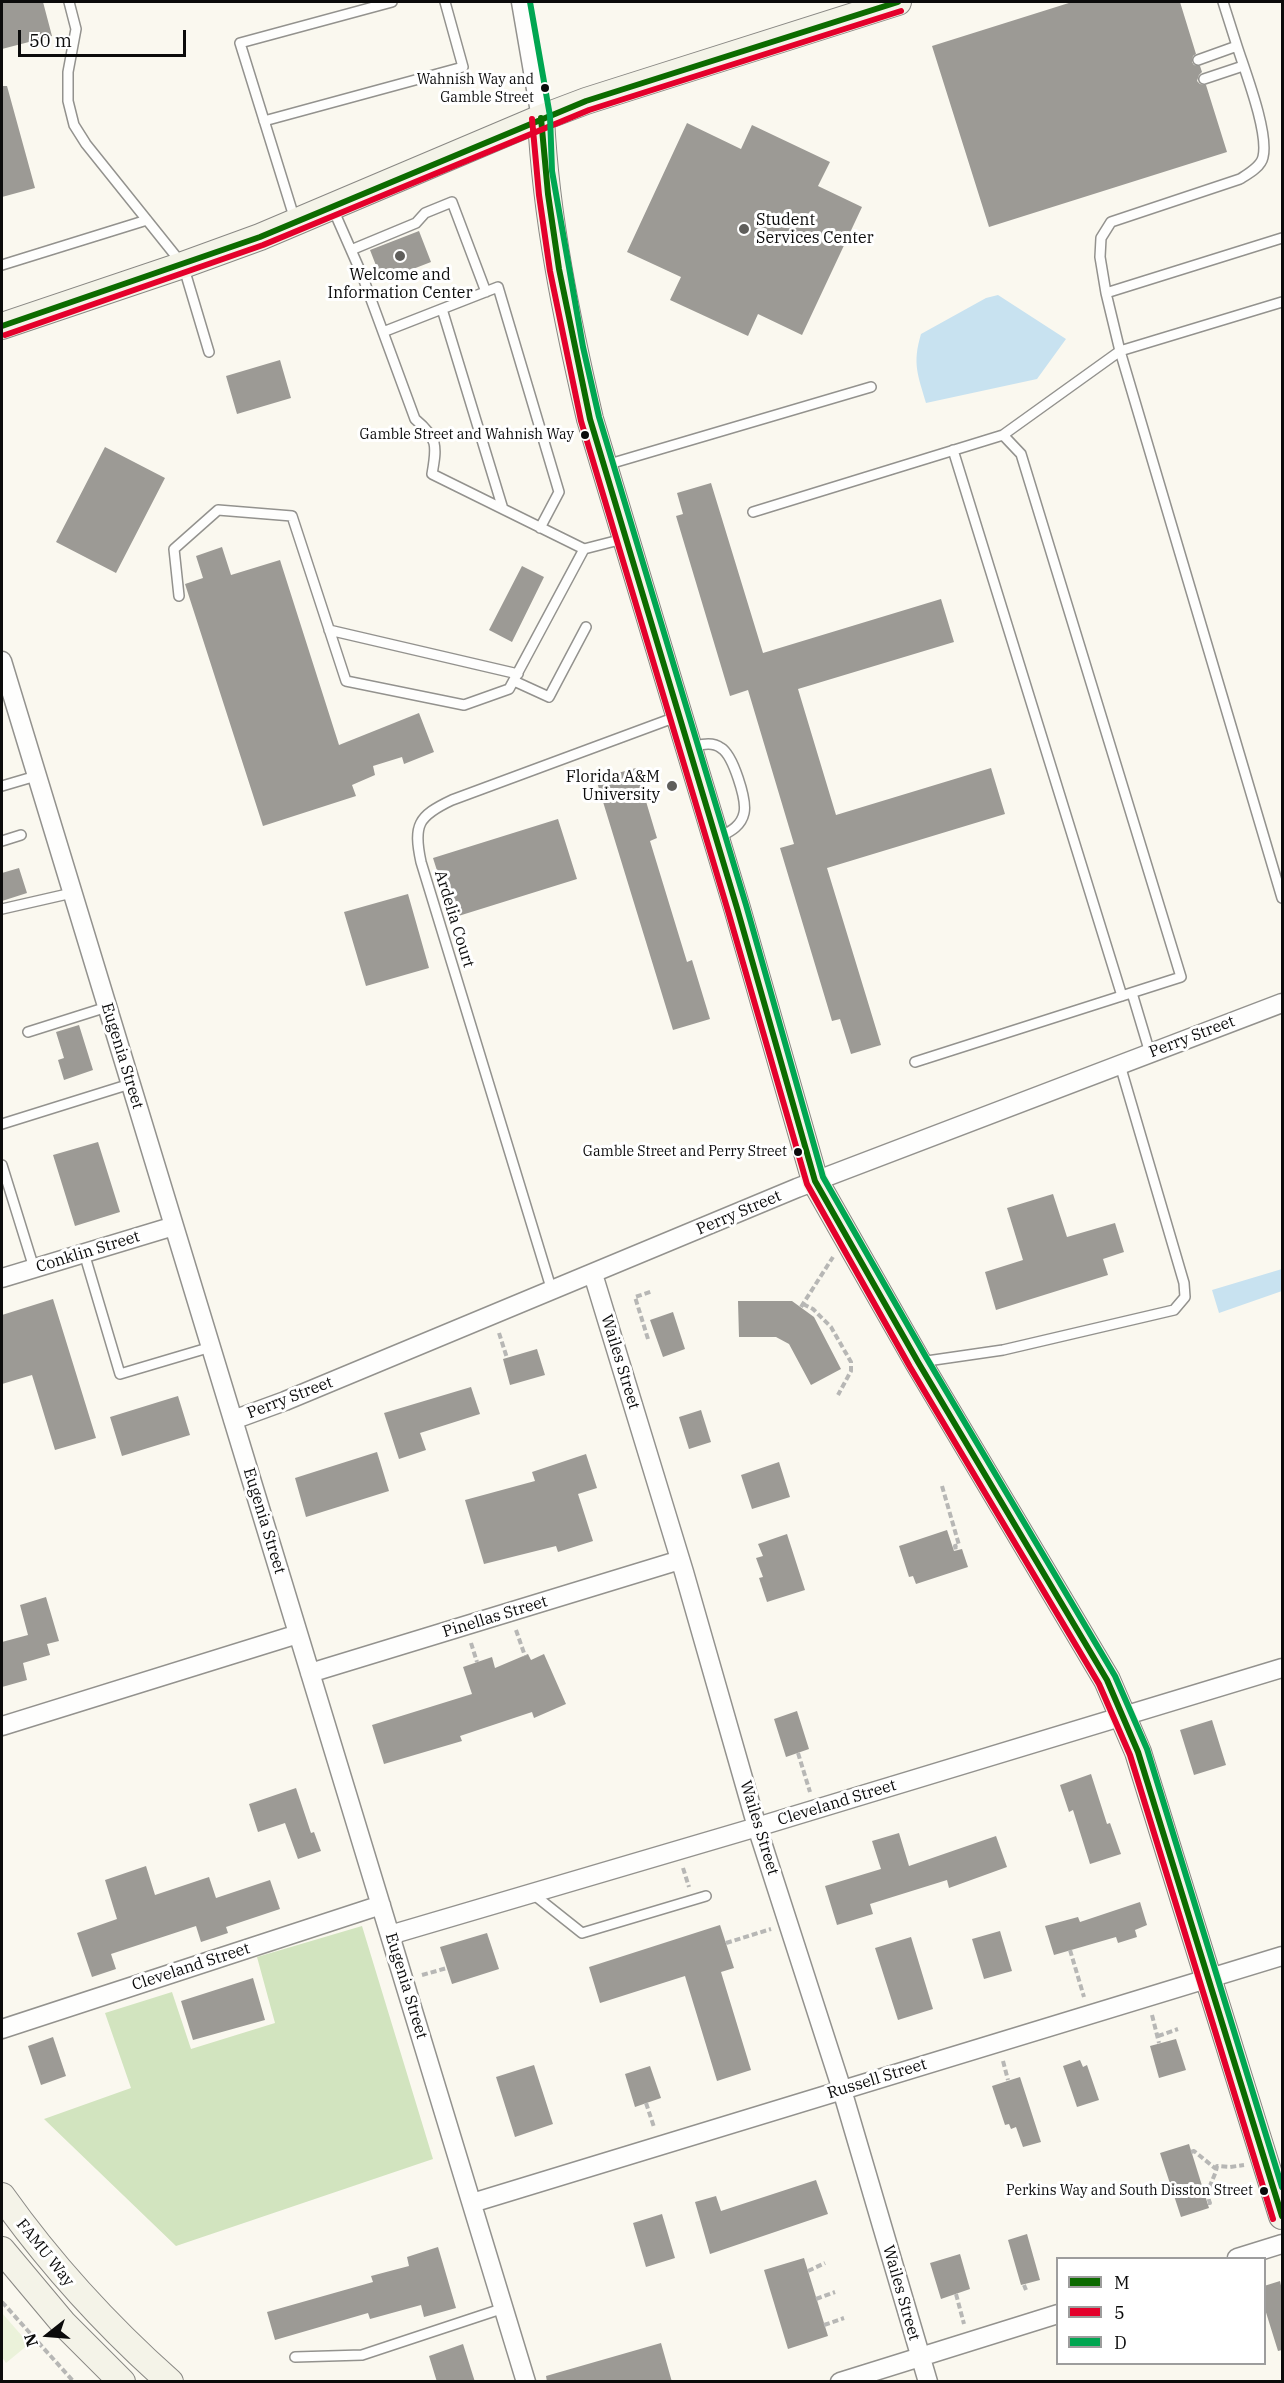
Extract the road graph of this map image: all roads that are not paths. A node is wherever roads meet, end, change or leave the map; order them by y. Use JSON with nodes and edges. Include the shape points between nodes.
{"nodes":[{"id":1,"x":69,"y":2,"type":"edge"},
{"id":2,"x":392,"y":2,"type":"edge"},
{"id":3,"x":445,"y":2,"type":"edge"},
{"id":4,"x":521,"y":2,"type":"edge"},
{"id":5,"x":898,"y":2,"type":"edge"},
{"id":6,"x":1223,"y":2,"type":"edge"},
{"id":7,"x":1237,"y":46,"type":"junction"},
{"id":8,"x":1198,"y":60,"type":"dead end"},
{"id":9,"x":1243,"y":66,"type":"junction"},
{"id":10,"x":1204,"y":79,"type":"dead end"},
{"id":11,"x":541,"y":118,"type":"junction"},
{"id":12,"x":264,"y":121,"type":"junction"},
{"id":13,"x":332,"y":207,"type":"junction"},
{"id":14,"x":147,"y":220,"type":"junction"},
{"id":15,"x":295,"y":222,"type":"junction"},
{"id":16,"x":1282,"y":238,"type":"edge"},
{"id":17,"x":351,"y":250,"type":"junction"},
{"id":18,"x":2,"y":265,"type":"edge"},
{"id":19,"x":183,"y":265,"type":"junction"},
{"id":20,"x":486,"y":292,"type":"junction"},
{"id":21,"x":1106,"y":293,"type":"junction"},
{"id":22,"x":1282,"y":302,"type":"edge"},
{"id":23,"x":442,"y":309,"type":"junction"},
{"id":24,"x":2,"y":326,"type":"edge"},
{"id":25,"x":383,"y":332,"type":"junction"},
{"id":26,"x":1120,"y":351,"type":"junction"},
{"id":27,"x":209,"y":352,"type":"dead end"},
{"id":28,"x":871,"y":387,"type":"dead end"},
{"id":29,"x":1003,"y":435,"type":"junction"},
{"id":30,"x":953,"y":450,"type":"junction"},
{"id":31,"x":604,"y":465,"type":"junction"},
{"id":32,"x":502,"y":509,"type":"junction"},
{"id":33,"x":753,"y":512,"type":"dead end"},
{"id":34,"x":540,"y":528,"type":"junction"},
{"id":35,"x":625,"y":538,"type":"junction"},
{"id":36,"x":584,"y":549,"type":"junction"},
{"id":37,"x":179,"y":596,"type":"dead end"},
{"id":38,"x":586,"y":627,"type":"dead end"},
{"id":39,"x":329,"y":630,"type":"junction"},
{"id":40,"x":2,"y":661,"type":"edge"},
{"id":41,"x":516,"y":677,"type":"junction"},
{"id":42,"x":678,"y":716,"type":"junction"},
{"id":43,"x":688,"y":747,"type":"junction"},
{"id":44,"x":36,"y":776,"type":"junction"},
{"id":45,"x":2,"y":786,"type":"edge"},
{"id":46,"x":21,"y":835,"type":"dead end"},
{"id":47,"x":716,"y":839,"type":"junction"},
{"id":48,"x":2,"y":841,"type":"edge"},
{"id":49,"x":72,"y":893,"type":"junction"},
{"id":50,"x":1282,"y":898,"type":"edge"},
{"id":51,"x":2,"y":909,"type":"edge"},
{"id":52,"x":1127,"y":995,"type":"junction"},
{"id":53,"x":1282,"y":1003,"type":"edge"},
{"id":54,"x":107,"y":1008,"type":"junction"},
{"id":55,"x":27,"y":1032,"type":"dead end"},
{"id":56,"x":1150,"y":1053,"type":"junction"},
{"id":57,"x":915,"y":1062,"type":"dead end"},
{"id":58,"x":1120,"y":1065,"type":"junction"},
{"id":59,"x":130,"y":1084,"type":"junction"},
{"id":60,"x":2,"y":1124,"type":"edge"},
{"id":61,"x":2,"y":1165,"type":"edge"},
{"id":62,"x":815,"y":1181,"type":"junction"},
{"id":63,"x":174,"y":1226,"type":"junction"},
{"id":64,"x":84,"y":1253,"type":"junction"},
{"id":65,"x":34,"y":1268,"type":"junction"},
{"id":66,"x":593,"y":1274,"type":"junction"},
{"id":67,"x":2,"y":1278,"type":"edge"},
{"id":68,"x":552,"y":1292,"type":"junction"},
{"id":69,"x":211,"y":1347,"type":"junction"},
{"id":70,"x":918,"y":1362,"type":"junction"},
{"id":71,"x":233,"y":1420,"type":"junction"},
{"id":72,"x":681,"y":1560,"type":"junction"},
{"id":73,"x":298,"y":1634,"type":"junction"},
{"id":74,"x":1282,"y":1668,"type":"edge"},
{"id":75,"x":310,"y":1673,"type":"junction"},
{"id":76,"x":1124,"y":1716,"type":"junction"},
{"id":77,"x":2,"y":1726,"type":"edge"},
{"id":78,"x":757,"y":1827,"type":"junction"},
{"id":79,"x":531,"y":1893,"type":"junction"},
{"id":80,"x":706,"y":1896,"type":"dead end"},
{"id":81,"x":381,"y":1905,"type":"junction"},
{"id":82,"x":390,"y":1935,"type":"junction"},
{"id":83,"x":1282,"y":1956,"type":"edge"},
{"id":84,"x":1210,"y":1978,"type":"junction"},
{"id":85,"x":2,"y":2029,"type":"edge"},
{"id":86,"x":842,"y":2090,"type":"junction"},
{"id":87,"x":2,"y":2196,"type":"edge"},
{"id":88,"x":472,"y":2203,"type":"junction"},
{"id":89,"x":1282,"y":2216,"type":"edge"},
{"id":90,"x":1282,"y":2244,"type":"edge"},
{"id":91,"x":2,"y":2250,"type":"edge"},
{"id":92,"x":1243,"y":2257,"type":"edge"},
{"id":93,"x":504,"y":2308,"type":"junction"},
{"id":94,"x":1056,"y":2315,"type":"edge"},
{"id":95,"x":295,"y":2357,"type":"dead end"},
{"id":96,"x":920,"y":2357,"type":"junction"},
{"id":97,"x":122,"y":2382,"type":"edge"},
{"id":98,"x":170,"y":2382,"type":"edge"},
{"id":99,"x":526,"y":2382,"type":"edge"},
{"id":100,"x":840,"y":2382,"type":"edge"},
{"id":101,"x":928,"y":2382,"type":"edge"}],
"edges":[{"from":1,"to":14,"type":"lane","via":[[76,29],[68,100],[74,125]]},
{"from":2,"to":12,"type":"lane","via":[[240,43]]},
{"from":3,"to":12,"type":"lane","via":[[463,66]]},
{"from":4,"to":11,"type":"street"},
{"from":5,"to":11,"type":"street"},
{"from":6,"to":7,"type":"lane"},
{"from":7,"to":8,"type":"lane"},
{"from":7,"to":9,"type":"lane"},
{"from":9,"to":10,"type":"lane"},
{"from":9,"to":21,"type":"lane","via":[[1264,137],[1263,159],[1240,179],[1111,222],[1101,238]]},
{"from":11,"to":13,"type":"street"},
{"from":11,"to":31,"type":"street","via":[[543,172],[574,349]]},
{"from":12,"to":15,"type":"lane"},
{"from":13,"to":15,"type":"street"},
{"from":13,"to":17,"type":"lane"},
{"from":14,"to":18,"type":"lane"},
{"from":14,"to":19,"type":"lane"},
{"from":15,"to":19,"type":"street"},
{"from":16,"to":21,"type":"lane"},
{"from":17,"to":20,"type":"lane","via":[[416,223],[425,213],[452,202]]},
{"from":17,"to":25,"type":"lane"},
{"from":19,"to":24,"type":"street"},
{"from":19,"to":27,"type":"lane"},
{"from":20,"to":23,"type":"lane"},
{"from":20,"to":34,"type":"lane","via":[[498,287],[560,492]]},
{"from":21,"to":26,"type":"lane"},
{"from":22,"to":26,"type":"lane"},
{"from":23,"to":25,"type":"lane"},
{"from":23,"to":32,"type":"lane"},
{"from":25,"to":32,"type":"lane","via":[[415,419],[428,430],[436,448],[432,474]]},
{"from":26,"to":29,"type":"lane"},
{"from":26,"to":50,"type":"lane"},
{"from":28,"to":31,"type":"lane"},
{"from":29,"to":30,"type":"lane"},
{"from":29,"to":52,"type":"lane","via":[[1022,454],[1181,977]]},
{"from":30,"to":33,"type":"lane"},
{"from":30,"to":52,"type":"lane"},
{"from":31,"to":35,"type":"street"},
{"from":32,"to":34,"type":"lane"},
{"from":34,"to":36,"type":"lane"},
{"from":35,"to":36,"type":"lane"},
{"from":35,"to":42,"type":"street"},
{"from":36,"to":41,"type":"lane"},
{"from":37,"to":39,"type":"lane","via":[[174,549],[218,510],[291,516]]},
{"from":38,"to":41,"type":"lane","via":[[549,697]]},
{"from":39,"to":41,"type":"lane"},
{"from":39,"to":41,"type":"lane","via":[[346,681],[465,705],[509,689]]},
{"from":40,"to":44,"type":"street","name":"Eugenia Street"},
{"from":42,"to":43,"type":"street"},
{"from":42,"to":68,"type":"lane","name":"Ardelia Court","via":[[452,800],[431,810],[418,827],[421,862]]},
{"from":43,"to":47,"type":"street"},
{"from":43,"to":47,"type":"lane","via":[[714,744],[723,748],[735,770],[744,813],[735,829]]},
{"from":44,"to":45,"type":"lane"},
{"from":44,"to":49,"type":"street","name":"Eugenia Street"},
{"from":46,"to":48,"type":"lane"},
{"from":47,"to":62,"type":"street"},
{"from":49,"to":51,"type":"lane"},
{"from":49,"to":54,"type":"street","name":"Eugenia Street"},
{"from":52,"to":56,"type":"lane"},
{"from":52,"to":57,"type":"lane"},
{"from":53,"to":56,"type":"street","name":"Perry Street"},
{"from":54,"to":55,"type":"lane"},
{"from":54,"to":59,"type":"street","name":"Eugenia Street"},
{"from":56,"to":58,"type":"street","name":"Perry Street"},
{"from":58,"to":62,"type":"street","name":"Perry Street"},
{"from":58,"to":70,"type":"lane","via":[[1185,1297],[1174,1310],[1003,1350]]},
{"from":59,"to":60,"type":"lane"},
{"from":59,"to":63,"type":"street","name":"Eugenia Street"},
{"from":61,"to":65,"type":"lane"},
{"from":62,"to":66,"type":"street","name":"Perry Street"},
{"from":62,"to":70,"type":"street"},
{"from":63,"to":64,"type":"street","name":"Conklin Street"},
{"from":63,"to":69,"type":"street","name":"Eugenia Street"},
{"from":64,"to":65,"type":"street","name":"Conklin Street"},
{"from":64,"to":69,"type":"lane","via":[[120,1374]]},
{"from":65,"to":67,"type":"street","name":"Conklin Street"},
{"from":66,"to":68,"type":"street","name":"Perry Street"},
{"from":66,"to":72,"type":"street","name":"Wailes Street"},
{"from":68,"to":71,"type":"street","name":"Perry Street"},
{"from":69,"to":71,"type":"street","name":"Eugenia Street"},
{"from":70,"to":76,"type":"street","via":[[1107,1680]]},
{"from":71,"to":73,"type":"street","name":"Eugenia Street"},
{"from":72,"to":75,"type":"street","name":"Pinellas Street"},
{"from":72,"to":78,"type":"street","name":"Wailes Street"},
{"from":73,"to":75,"type":"street","name":"Eugenia Street"},
{"from":73,"to":77,"type":"street"},
{"from":74,"to":76,"type":"street","name":"Cleveland Street"},
{"from":75,"to":81,"type":"street","name":"Eugenia Street"},
{"from":76,"to":78,"type":"street","name":"Cleveland Street"},
{"from":76,"to":84,"type":"street"},
{"from":78,"to":79,"type":"street","name":"Cleveland Street"},
{"from":78,"to":86,"type":"street","name":"Wailes Street"},
{"from":79,"to":80,"type":"lane","via":[[582,1933]]},
{"from":79,"to":82,"type":"street","name":"Cleveland Street"},
{"from":81,"to":82,"type":"street","name":"Eugenia Street"},
{"from":81,"to":85,"type":"street","name":"Cleveland Street"},
{"from":82,"to":88,"type":"street","name":"Eugenia Street"},
{"from":83,"to":84,"type":"street","name":"Russell Street"},
{"from":84,"to":86,"type":"street","name":"Russell Street"},
{"from":84,"to":89,"type":"street"},
{"from":86,"to":88,"type":"street","name":"Russell Street"},
{"from":86,"to":96,"type":"street","name":"Wailes Street"},
{"from":87,"to":98,"type":"street","name":"FAMU Way","via":[[75,2290]]},
{"from":88,"to":93,"type":"street","name":"Eugenia Street"},
{"from":90,"to":92,"type":"street"},
{"from":91,"to":97,"type":"street","name":"FAMU Way","via":[[64,2324]]},
{"from":93,"to":95,"type":"lane","via":[[362,2355]]},
{"from":93,"to":99,"type":"street","name":"Eugenia Street"},
{"from":94,"to":96,"type":"street"},
{"from":96,"to":100,"type":"street"},
{"from":96,"to":101,"type":"street","name":"Wailes Street"}]}
